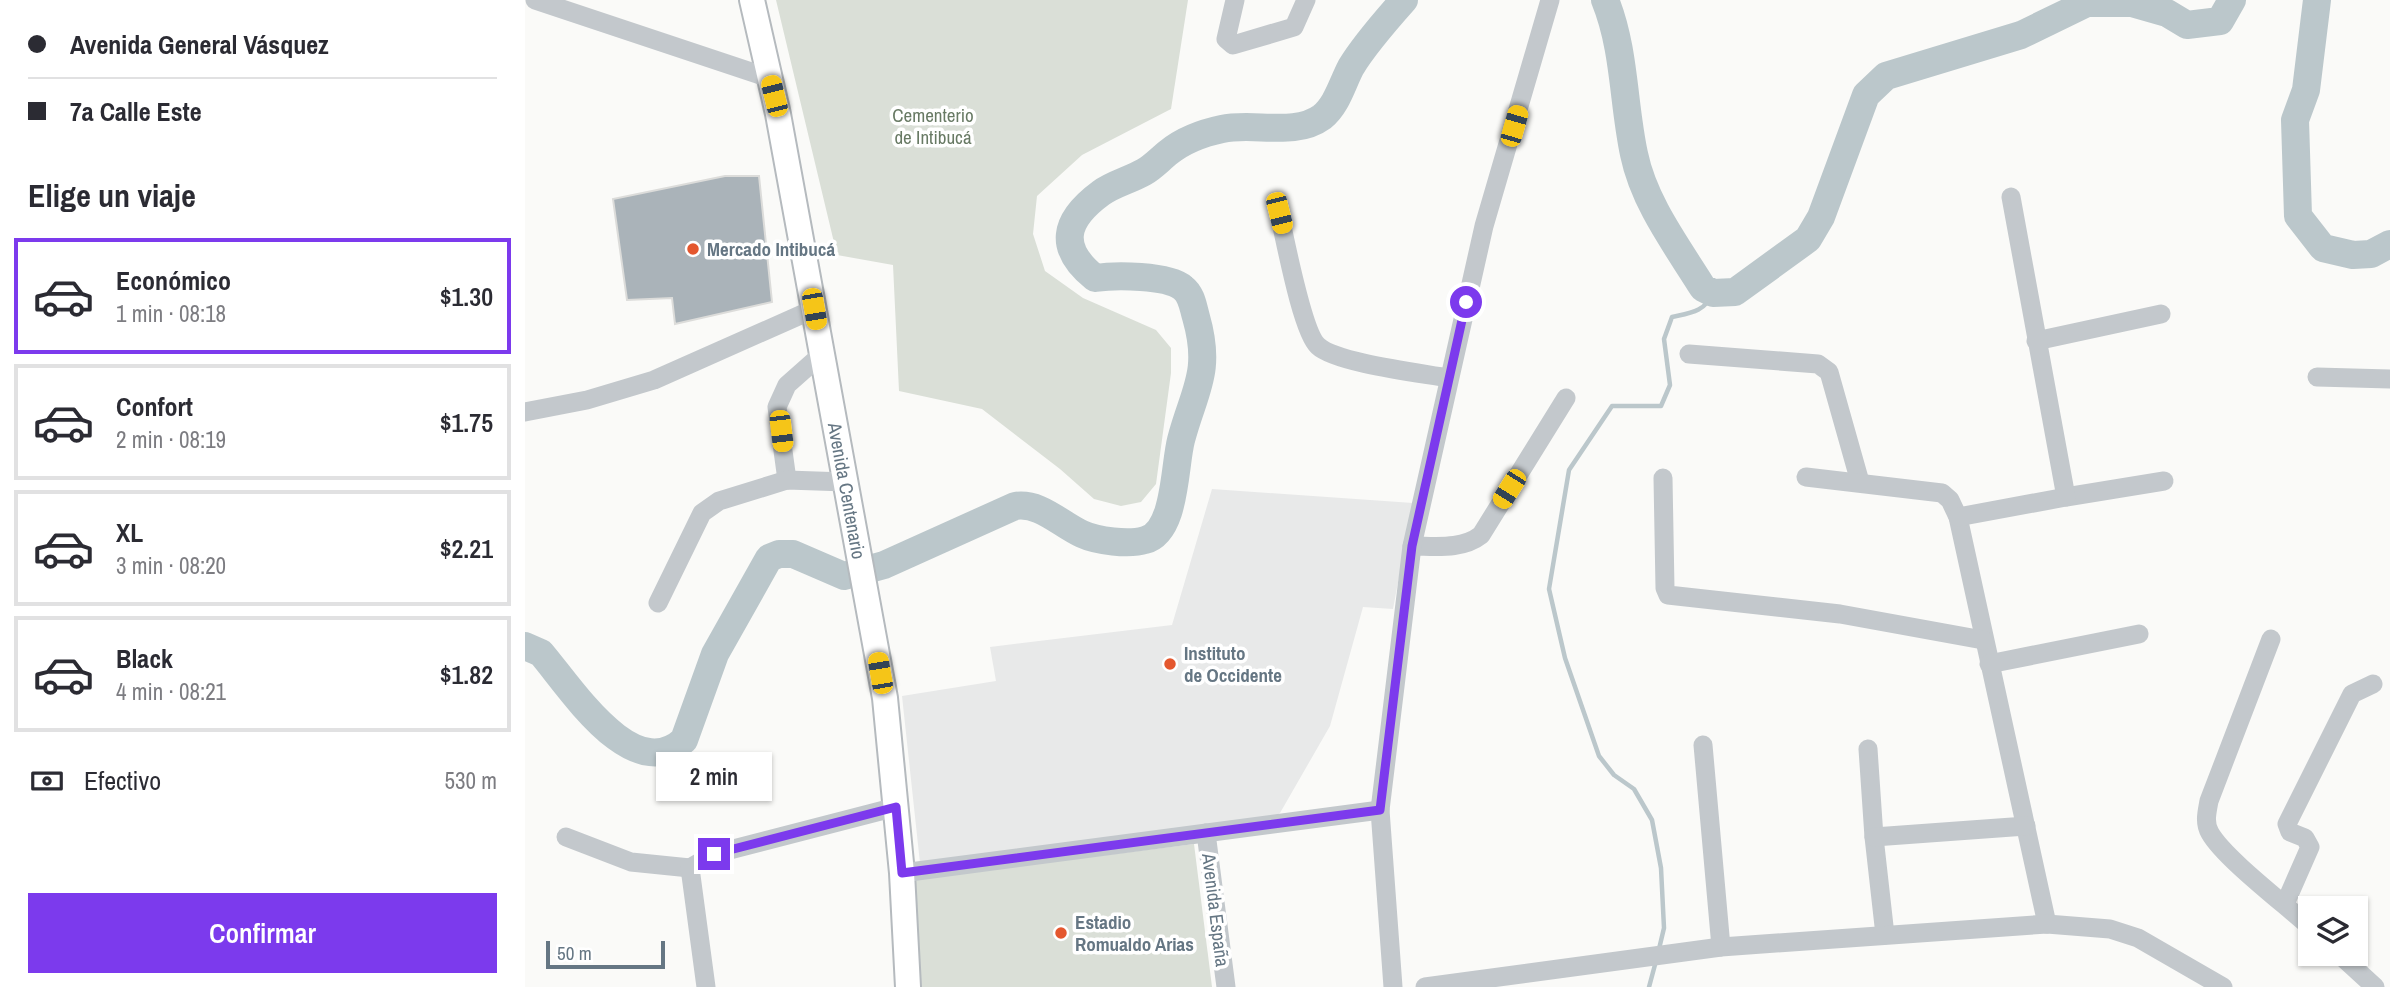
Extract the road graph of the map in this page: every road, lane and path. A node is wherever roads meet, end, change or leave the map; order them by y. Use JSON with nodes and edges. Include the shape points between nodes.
{"nodes":[{"id":1,"x":535,"y":0,"type":"edge"},
{"id":2,"x":752,"y":0,"type":"edge"},
{"id":3,"x":1235,"y":0,"type":"edge"},
{"id":4,"x":1306,"y":0,"type":"edge"},
{"id":5,"x":1550,"y":0,"type":"edge"},
{"id":6,"x":769,"y":78,"type":"junction"},
{"id":7,"x":2011,"y":197,"type":"dead end"},
{"id":8,"x":1279,"y":213,"type":"dead end"},
{"id":9,"x":814,"y":309,"type":"junction"},
{"id":10,"x":2161,"y":314,"type":"dead end"},
{"id":11,"x":2036,"y":341,"type":"junction"},
{"id":12,"x":1689,"y":354,"type":"dead end"},
{"id":13,"x":822,"y":355,"type":"junction"},
{"id":14,"x":2317,"y":377,"type":"dead end"},
{"id":15,"x":1448,"y":378,"type":"junction"},
{"id":16,"x":2390,"y":379,"type":"edge"},
{"id":17,"x":1566,"y":398,"type":"dead end"},
{"id":18,"x":525,"y":412,"type":"edge"},
{"id":19,"x":1806,"y":477,"type":"dead end"},
{"id":20,"x":1663,"y":478,"type":"dead end"},
{"id":21,"x":787,"y":480,"type":"junction"},
{"id":22,"x":2164,"y":481,"type":"dead end"},
{"id":23,"x":846,"y":482,"type":"junction"},
{"id":24,"x":1860,"y":482,"type":"junction"},
{"id":25,"x":2066,"y":497,"type":"junction"},
{"id":26,"x":1958,"y":517,"type":"junction"},
{"id":27,"x":1412,"y":546,"type":"junction"},
{"id":28,"x":657,"y":603,"type":"dead end"},
{"id":29,"x":2139,"y":634,"type":"dead end"},
{"id":30,"x":2271,"y":639,"type":"dead end"},
{"id":31,"x":1983,"y":640,"type":"junction"},
{"id":32,"x":1989,"y":664,"type":"junction"},
{"id":33,"x":2373,"y":684,"type":"dead end"},
{"id":34,"x":1703,"y":745,"type":"dead end"},
{"id":35,"x":1868,"y":749,"type":"dead end"},
{"id":36,"x":896,"y":807,"type":"junction"},
{"id":37,"x":1380,"y":810,"type":"junction"},
{"id":38,"x":2026,"y":826,"type":"junction"},
{"id":39,"x":1206,"y":833,"type":"junction"},
{"id":40,"x":1874,"y":836,"type":"junction"},
{"id":41,"x":566,"y":837,"type":"dead end"},
{"id":42,"x":690,"y":867,"type":"junction"},
{"id":43,"x":902,"y":873,"type":"junction"},
{"id":44,"x":2285,"y":904,"type":"junction"},
{"id":45,"x":2298,"y":916,"type":"edge"},
{"id":46,"x":2047,"y":924,"type":"junction"},
{"id":47,"x":1885,"y":935,"type":"junction"},
{"id":48,"x":1721,"y":947,"type":"junction"},
{"id":49,"x":2352,"y":966,"type":"edge"},
{"id":50,"x":706,"y":987,"type":"edge"},
{"id":51,"x":908,"y":987,"type":"edge"},
{"id":52,"x":1226,"y":987,"type":"edge"},
{"id":53,"x":1394,"y":987,"type":"edge"},
{"id":54,"x":1425,"y":987,"type":"edge"},
{"id":55,"x":2223,"y":987,"type":"edge"},
{"id":56,"x":2375,"y":987,"type":"edge"}],
"edges":[{"from":1,"to":6,"type":"street"},
{"from":2,"to":6,"type":"main road","name":"Avenida Centenario"},
{"from":3,"to":4,"type":"street","via":[[1226,39],[1233,45],[1294,27]]},
{"from":5,"to":15,"type":"street","via":[[1484,226]]},
{"from":6,"to":9,"type":"main road","name":"Avenida Centenario"},
{"from":7,"to":11,"type":"street"},
{"from":8,"to":15,"type":"street","via":[[1307,324],[1318,346],[1347,359]]},
{"from":9,"to":13,"type":"main road","name":"Avenida Centenario"},
{"from":9,"to":18,"type":"street","via":[[654,380]]},
{"from":10,"to":11,"type":"street"},
{"from":11,"to":25,"type":"street"},
{"from":12,"to":24,"type":"street","via":[[1818,364],[1829,372]]},
{"from":13,"to":21,"type":"street","via":[[787,385],[777,407]]},
{"from":13,"to":23,"type":"main road","name":"Avenida Centenario"},
{"from":14,"to":16,"type":"street"},
{"from":15,"to":27,"type":"street"},
{"from":17,"to":27,"type":"street","via":[[1481,535],[1458,545]]},
{"from":19,"to":24,"type":"street"},
{"from":20,"to":31,"type":"street","via":[[1668,595],[1840,614]]},
{"from":21,"to":23,"type":"street"},
{"from":21,"to":28,"type":"street","via":[[719,501],[702,513]]},
{"from":22,"to":25,"type":"street"},
{"from":23,"to":36,"type":"main road","name":"Avenida Centenario","via":[[885,698]]},
{"from":24,"to":26,"type":"street","via":[[1942,493]]},
{"from":25,"to":26,"type":"street"},
{"from":26,"to":31,"type":"street"},
{"from":27,"to":37,"type":"street"},
{"from":29,"to":32,"type":"street"},
{"from":30,"to":44,"type":"street","via":[[2206,819],[2209,832],[2223,849]]},
{"from":31,"to":32,"type":"street"},
{"from":32,"to":38,"type":"street"},
{"from":33,"to":44,"type":"street","via":[[2352,694],[2287,824],[2290,832],[2305,838],[2310,847]]},
{"from":34,"to":48,"type":"street"},
{"from":35,"to":40,"type":"street"},
{"from":36,"to":42,"type":"street","via":[[714,854]]},
{"from":36,"to":43,"type":"main road","name":"Avenida Centenario"},
{"from":37,"to":39,"type":"street"},
{"from":37,"to":53,"type":"street"},
{"from":38,"to":40,"type":"street"},
{"from":38,"to":46,"type":"street"},
{"from":39,"to":43,"type":"street"},
{"from":39,"to":52,"type":"street","name":"Avenida España"},
{"from":40,"to":47,"type":"street"},
{"from":41,"to":42,"type":"street","via":[[631,862]]},
{"from":42,"to":50,"type":"street"},
{"from":43,"to":51,"type":"main road","name":"Avenida Centenario"},
{"from":44,"to":45,"type":"street"},
{"from":46,"to":47,"type":"street"},
{"from":46,"to":55,"type":"street","via":[[2110,929],[2138,938]]},
{"from":47,"to":48,"type":"street"},
{"from":48,"to":54,"type":"street"},
{"from":49,"to":56,"type":"street"}]}
